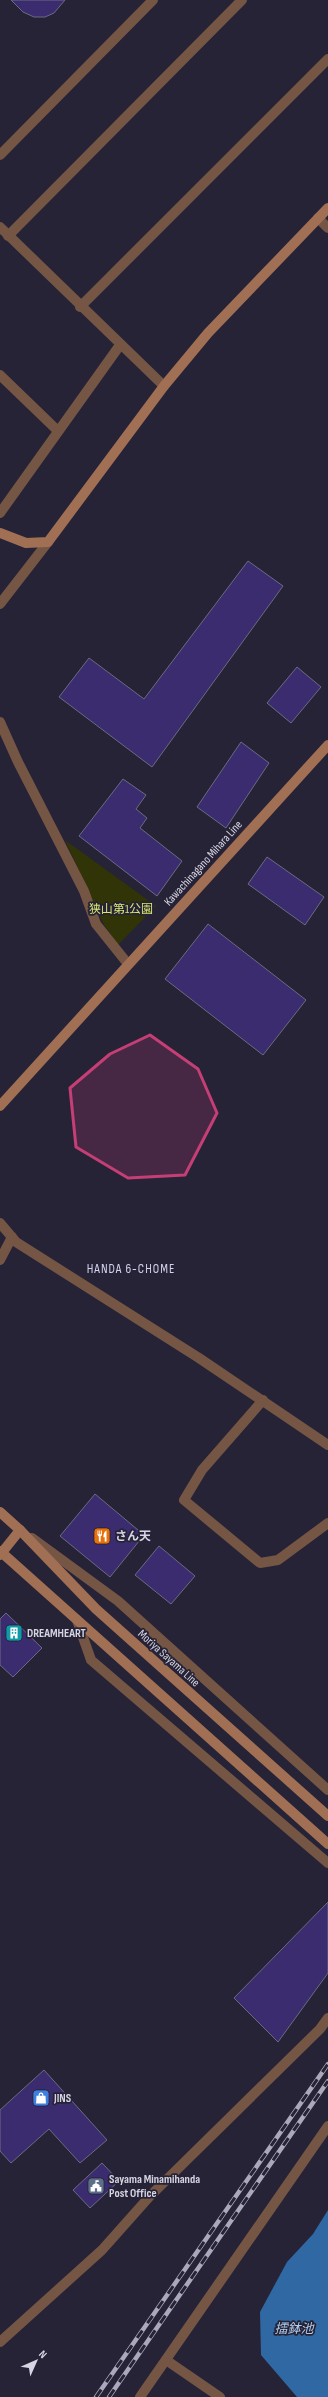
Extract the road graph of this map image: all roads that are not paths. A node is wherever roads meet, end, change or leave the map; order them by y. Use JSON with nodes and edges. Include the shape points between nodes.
{"nodes":[{"id":1,"x":153,"y":0,"type":"edge"},
{"id":2,"x":242,"y":0,"type":"edge"},
{"id":3,"x":328,"y":59,"type":"edge"},
{"id":4,"x":0,"y":155,"type":"edge"},
{"id":5,"x":328,"y":208,"type":"edge"},
{"id":6,"x":318,"y":218,"type":"junction"},
{"id":7,"x":0,"y":227,"type":"edge"},
{"id":8,"x":328,"y":228,"type":"edge"},
{"id":9,"x":8,"y":236,"type":"junction"},
{"id":10,"x":80,"y":307,"type":"junction"},
{"id":11,"x":120,"y":345,"type":"junction"},
{"id":12,"x":0,"y":375,"type":"edge"},
{"id":13,"x":164,"y":386,"type":"junction"},
{"id":14,"x":58,"y":431,"type":"junction"},
{"id":15,"x":0,"y":513,"type":"edge"},
{"id":16,"x":0,"y":533,"type":"edge"},
{"id":17,"x":48,"y":542,"type":"junction"},
{"id":18,"x":0,"y":604,"type":"edge"},
{"id":19,"x":0,"y":722,"type":"edge"},
{"id":20,"x":328,"y":745,"type":"edge"},
{"id":21,"x":128,"y":964,"type":"junction"},
{"id":22,"x":0,"y":1106,"type":"edge"},
{"id":23,"x":0,"y":1223,"type":"edge"},
{"id":24,"x":12,"y":1237,"type":"junction"},
{"id":25,"x":0,"y":1260,"type":"edge"},
{"id":26,"x":263,"y":1400,"type":"junction"},
{"id":27,"x":328,"y":1445,"type":"edge"},
{"id":28,"x":0,"y":1512,"type":"edge"},
{"id":29,"x":328,"y":1523,"type":"edge"},
{"id":30,"x":20,"y":1530,"type":"junction"},
{"id":31,"x":1,"y":1553,"type":"edge"},
{"id":32,"x":77,"y":1620,"type":"junction"},
{"id":33,"x":328,"y":1790,"type":"edge"},
{"id":34,"x":328,"y":1816,"type":"edge"},
{"id":35,"x":328,"y":1844,"type":"edge"},
{"id":36,"x":328,"y":1863,"type":"edge"},
{"id":37,"x":328,"y":2018,"type":"edge"},
{"id":38,"x":328,"y":2126,"type":"edge"},
{"id":39,"x":0,"y":2342,"type":"edge"},
{"id":40,"x":166,"y":2360,"type":"junction"},
{"id":41,"x":140,"y":2397,"type":"edge"},
{"id":42,"x":220,"y":2397,"type":"edge"}],
"edges":[{"from":1,"to":4,"type":"street"},
{"from":2,"to":9,"type":"street"},
{"from":3,"to":10,"type":"street"},
{"from":5,"to":6,"type":"main road"},
{"from":6,"to":8,"type":"street"},
{"from":6,"to":13,"type":"main road","via":[[208,333]]},
{"from":7,"to":9,"type":"street"},
{"from":9,"to":10,"type":"street"},
{"from":10,"to":11,"type":"street"},
{"from":11,"to":13,"type":"street"},
{"from":11,"to":14,"type":"street"},
{"from":12,"to":14,"type":"street"},
{"from":13,"to":17,"type":"main road"},
{"from":14,"to":15,"type":"street"},
{"from":16,"to":17,"type":"main road","via":[[26,543]]},
{"from":17,"to":18,"type":"street"},
{"from":19,"to":21,"type":"street","via":[[84,891],[96,924]]},
{"from":20,"to":21,"type":"main road","name":"Kawachinagano Mihara Line"},
{"from":21,"to":22,"type":"main road","name":"Kawachinagano Mihara Line"},
{"from":23,"to":24,"type":"street"},
{"from":24,"to":25,"type":"street"},
{"from":24,"to":26,"type":"street","via":[[16,1242]]},
{"from":26,"to":27,"type":"street"},
{"from":26,"to":29,"type":"street","via":[[202,1470],[184,1500],[260,1563],[278,1560]]},
{"from":28,"to":30,"type":"main road","name":"Moriya Sayama Line"},
{"from":30,"to":31,"type":"main road"},
{"from":30,"to":33,"type":"street","via":[[118,1601]]},
{"from":30,"to":34,"type":"main road","name":"Moriya Sayama Line","via":[[96,1609]]},
{"from":31,"to":32,"type":"main road"},
{"from":32,"to":35,"type":"main road"},
{"from":32,"to":36,"type":"street","via":[[91,1660]]},
{"from":37,"to":39,"type":"street","via":[[320,2029],[150,2196],[102,2250]]},
{"from":38,"to":40,"type":"street"},
{"from":40,"to":41,"type":"street"},
{"from":40,"to":42,"type":"street"}]}
